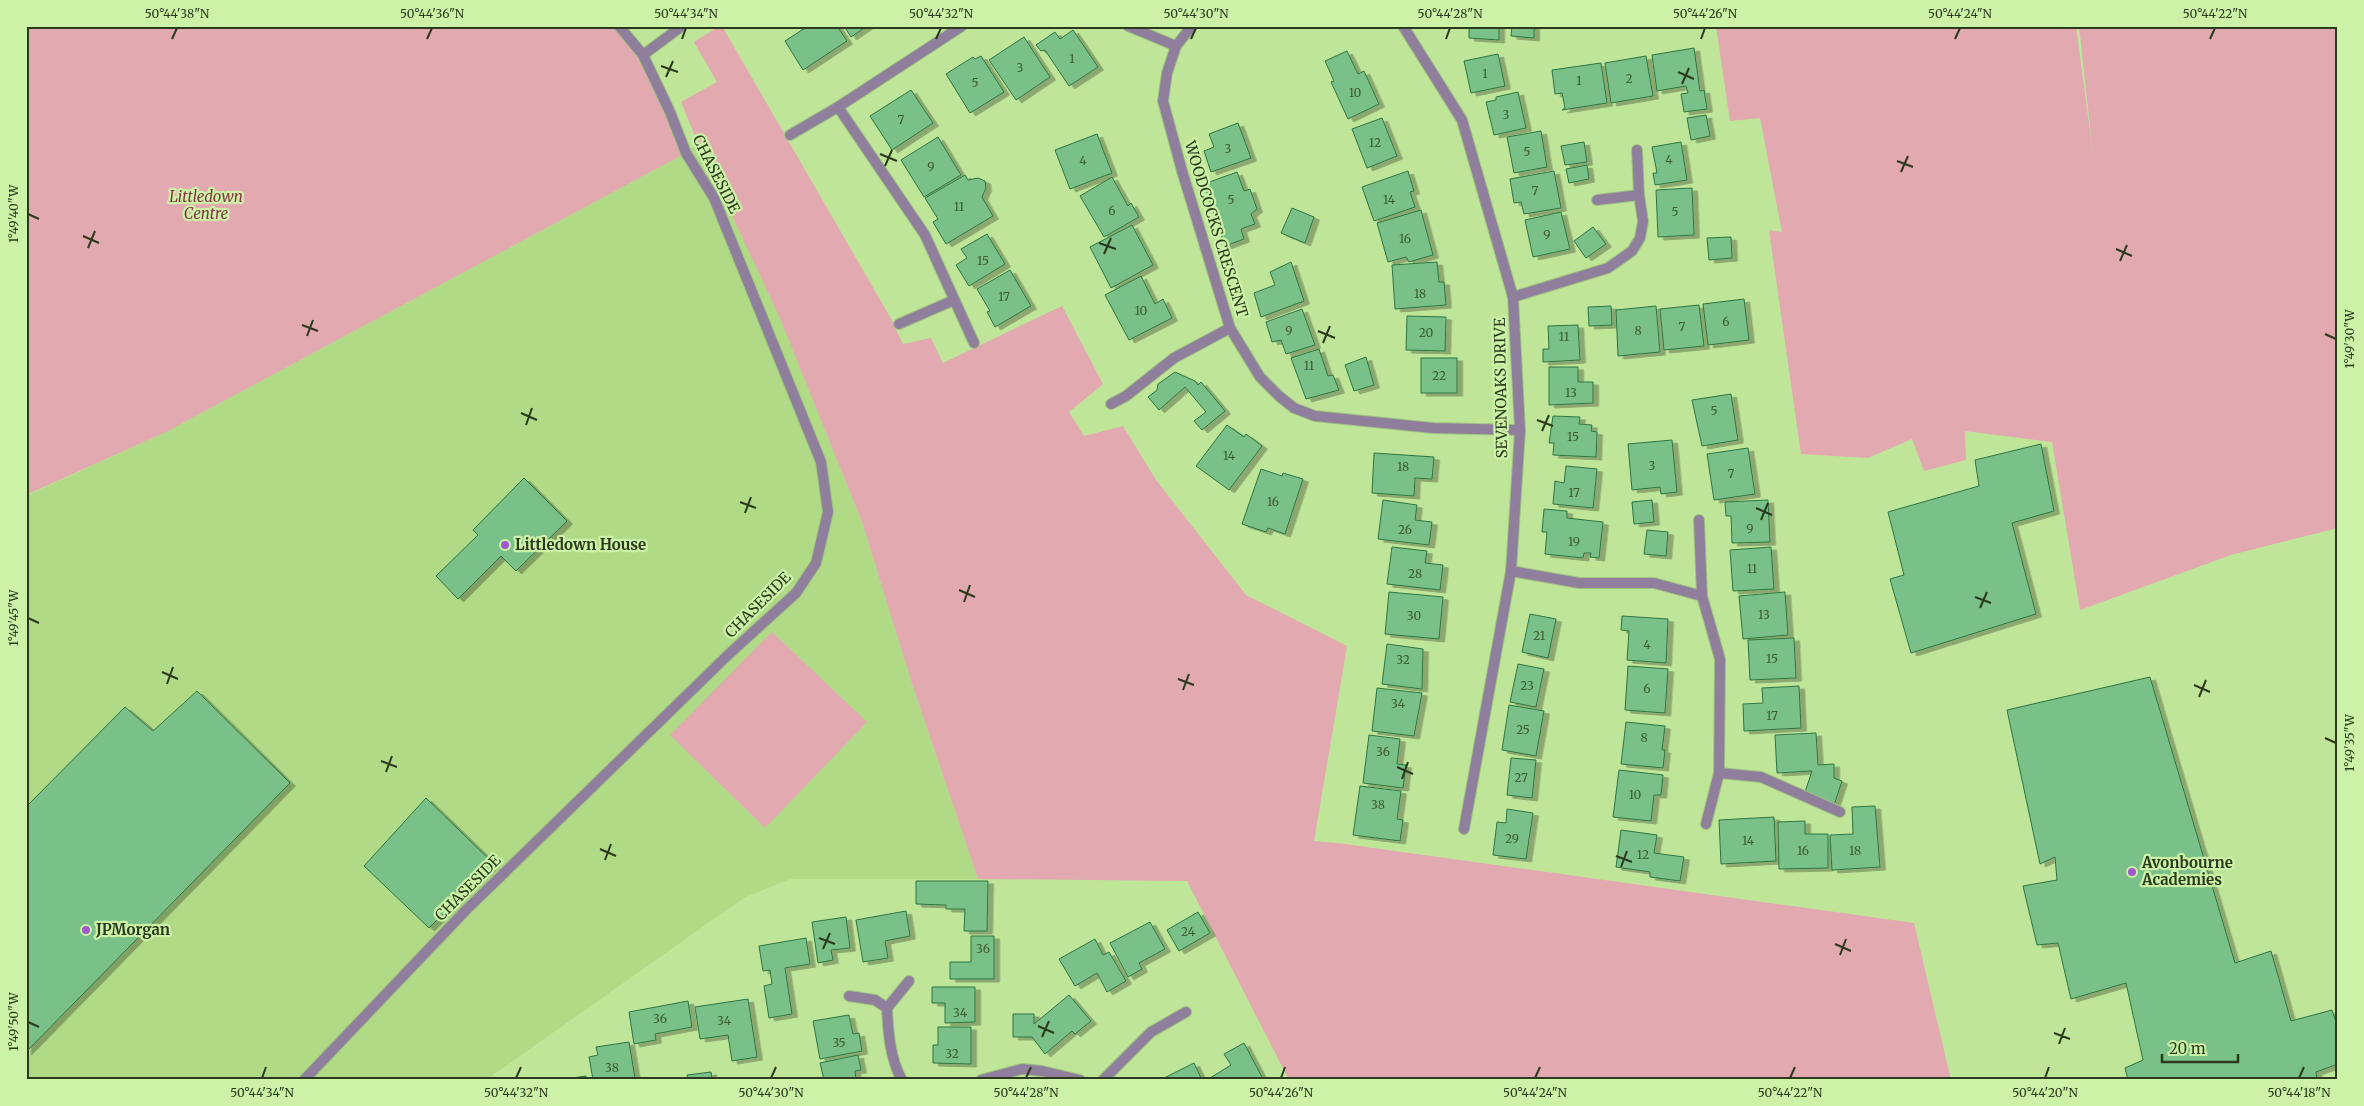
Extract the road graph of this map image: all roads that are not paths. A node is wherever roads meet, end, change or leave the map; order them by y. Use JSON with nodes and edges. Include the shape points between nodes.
{"nodes":[{"id":1,"x":619,"y":26,"type":"edge"},
{"id":2,"x":682,"y":26,"type":"edge"},
{"id":3,"x":962,"y":26,"type":"edge"},
{"id":4,"x":1128,"y":26,"type":"edge"},
{"id":5,"x":1192,"y":26,"type":"edge"},
{"id":6,"x":1403,"y":26,"type":"edge"},
{"id":7,"x":1176,"y":46,"type":"junction"},
{"id":8,"x":643,"y":55,"type":"junction"},
{"id":9,"x":838,"y":106,"type":"junction"},
{"id":10,"x":790,"y":135,"type":"dead end"},
{"id":11,"x":1636,"y":150,"type":"dead end"},
{"id":12,"x":1639,"y":195,"type":"junction"},
{"id":13,"x":1597,"y":200,"type":"dead end"},
{"id":14,"x":1514,"y":297,"type":"junction"},
{"id":15,"x":954,"y":300,"type":"junction"},
{"id":16,"x":899,"y":324,"type":"dead end"},
{"id":17,"x":1230,"y":328,"type":"junction"},
{"id":18,"x":974,"y":343,"type":"dead end"},
{"id":19,"x":1111,"y":404,"type":"dead end"},
{"id":20,"x":1520,"y":430,"type":"junction"},
{"id":21,"x":1699,"y":520,"type":"dead end"},
{"id":22,"x":1511,"y":571,"type":"junction"},
{"id":23,"x":1702,"y":596,"type":"junction"},
{"id":24,"x":1719,"y":773,"type":"junction"},
{"id":25,"x":1840,"y":812,"type":"dead end"},
{"id":26,"x":1706,"y":824,"type":"dead end"},
{"id":27,"x":1464,"y":830,"type":"dead end"},
{"id":28,"x":909,"y":981,"type":"dead end"},
{"id":29,"x":849,"y":996,"type":"dead end"},
{"id":30,"x":887,"y":1008,"type":"junction"},
{"id":31,"x":1186,"y":1012,"type":"dead end"},
{"id":32,"x":304,"y":1080,"type":"edge"},
{"id":33,"x":902,"y":1080,"type":"edge"},
{"id":34,"x":981,"y":1080,"type":"edge"},
{"id":35,"x":1080,"y":1080,"type":"edge"},
{"id":36,"x":1102,"y":1080,"type":"edge"}],
"edges":[{"from":1,"to":8,"type":"street","name":"CHASESIDE"},
{"from":2,"to":8,"type":"street"},
{"from":3,"to":9,"type":"street"},
{"from":4,"to":7,"type":"street"},
{"from":5,"to":7,"type":"street","name":"WOODCOCKS CRESCENT"},
{"from":6,"to":14,"type":"street","name":"SEVENOAKS DRIVE","via":[[1462,120]]},
{"from":7,"to":17,"type":"street","name":"WOODCOCKS CRESCENT","via":[[1167,73],[1163,101]]},
{"from":8,"to":32,"type":"street","name":"CHASESIDE","via":[[686,153],[714,198],[821,462],[828,512],[816,563],[796,593],[466,910]]},
{"from":9,"to":10,"type":"street"},
{"from":9,"to":15,"type":"street","via":[[924,235]]},
{"from":11,"to":12,"type":"street"},
{"from":12,"to":13,"type":"street"},
{"from":12,"to":14,"type":"street","via":[[1640,238],[1622,260],[1586,277]]},
{"from":14,"to":20,"type":"street","name":"SEVENOAKS DRIVE"},
{"from":15,"to":16,"type":"street"},
{"from":15,"to":18,"type":"street"},
{"from":17,"to":19,"type":"street","via":[[1174,358]]},
{"from":17,"to":20,"type":"street","name":"WOODCOCKS CRESCENT","via":[[1260,377],[1278,396],[1294,408],[1315,416],[1433,428]]},
{"from":20,"to":22,"type":"street","name":"SEVENOAKS DRIVE"},
{"from":21,"to":23,"type":"street"},
{"from":22,"to":23,"type":"street","via":[[1579,584],[1654,583]]},
{"from":22,"to":27,"type":"street","name":"SEVENOAKS DRIVE"},
{"from":23,"to":24,"type":"street","via":[[1720,659]]},
{"from":24,"to":25,"type":"street","via":[[1761,777]]},
{"from":24,"to":26,"type":"street"},
{"from":28,"to":30,"type":"street"},
{"from":29,"to":30,"type":"street","via":[[875,1000]]},
{"from":30,"to":33,"type":"street","via":[[892,1051]]},
{"from":31,"to":36,"type":"street","via":[[1150,1032]]},
{"from":34,"to":35,"type":"street","via":[[1022,1069]]}]}
